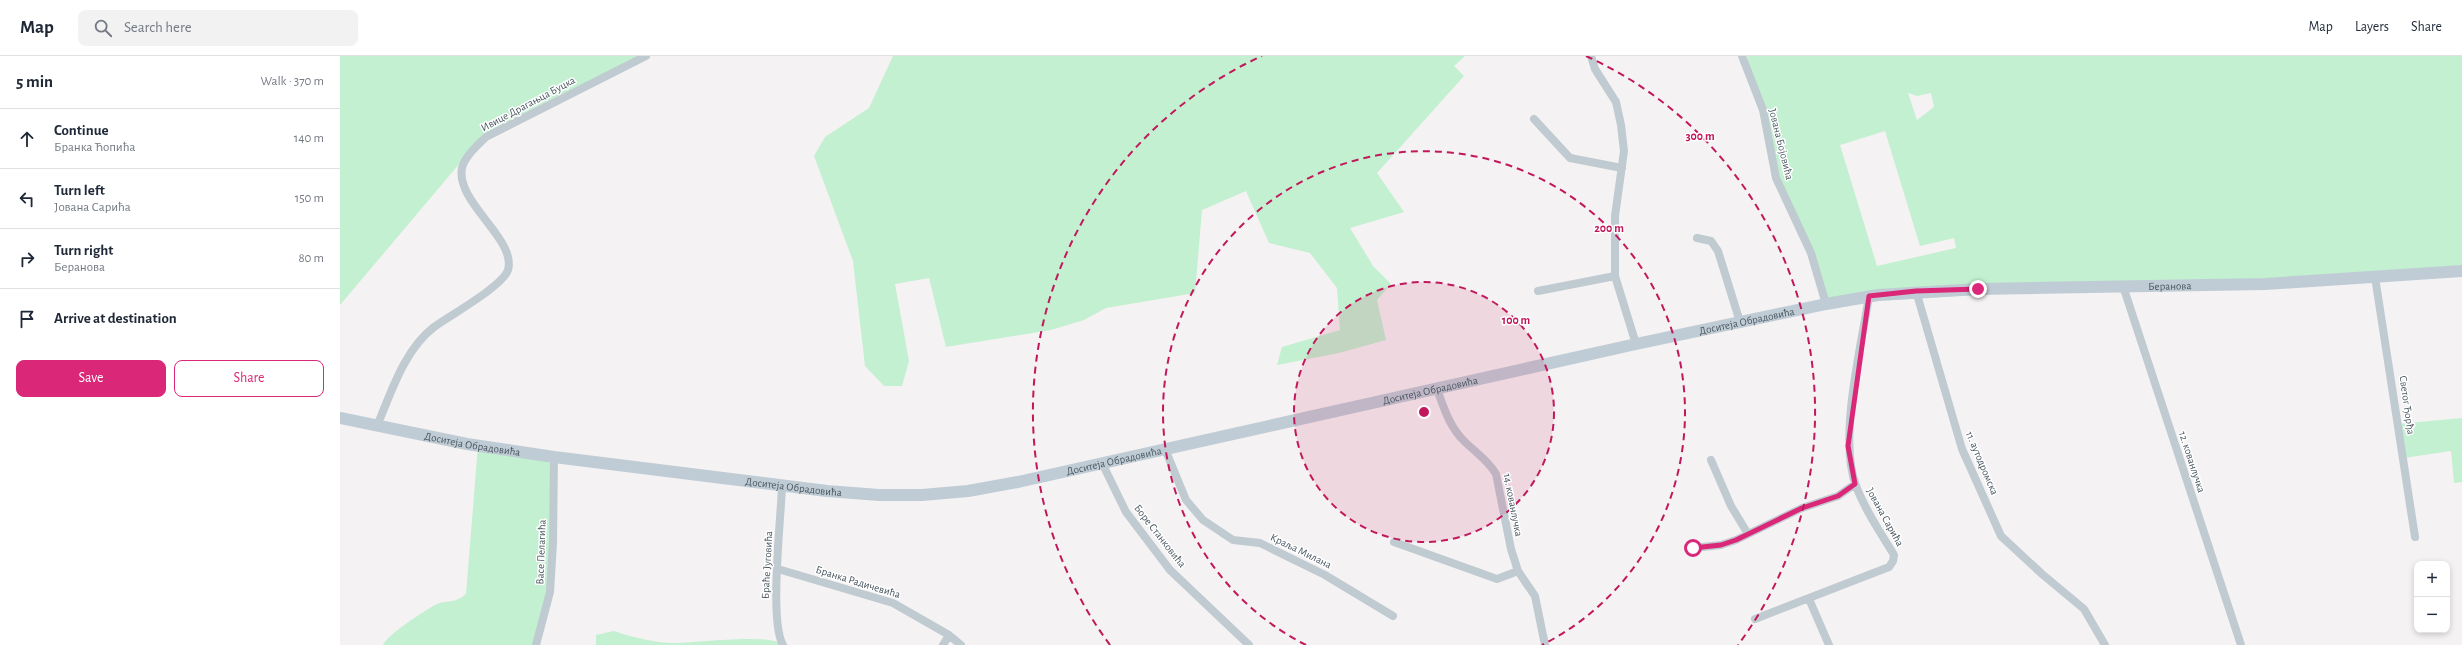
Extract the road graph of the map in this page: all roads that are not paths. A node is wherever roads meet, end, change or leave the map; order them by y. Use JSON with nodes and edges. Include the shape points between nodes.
{"nodes":[{"id":1,"x":646,"y":56,"type":"edge"},
{"id":2,"x":1591,"y":56,"type":"edge"},
{"id":3,"x":1742,"y":56,"type":"edge"},
{"id":4,"x":1534,"y":119,"type":"dead end"},
{"id":5,"x":1622,"y":168,"type":"junction"},
{"id":6,"x":1696,"y":238,"type":"dead end"},
{"id":7,"x":2462,"y":271,"type":"edge"},
{"id":8,"x":1615,"y":276,"type":"junction"},
{"id":9,"x":2375,"y":277,"type":"junction"},
{"id":10,"x":2123,"y":286,"type":"junction"},
{"id":11,"x":1538,"y":291,"type":"dead end"},
{"id":12,"x":1916,"y":291,"type":"junction"},
{"id":13,"x":1873,"y":295,"type":"junction"},
{"id":14,"x":1826,"y":304,"type":"junction"},
{"id":15,"x":1740,"y":322,"type":"junction"},
{"id":16,"x":1636,"y":344,"type":"junction"},
{"id":17,"x":1437,"y":389,"type":"junction"},
{"id":18,"x":340,"y":418,"type":"edge"},
{"id":19,"x":377,"y":426,"type":"junction"},
{"id":20,"x":1165,"y":449,"type":"junction"},
{"id":21,"x":554,"y":457,"type":"junction"},
{"id":22,"x":1711,"y":460,"type":"dead end"},
{"id":23,"x":1102,"y":463,"type":"junction"},
{"id":24,"x":1855,"y":484,"type":"junction"},
{"id":25,"x":782,"y":486,"type":"junction"},
{"id":26,"x":1748,"y":534,"type":"junction"},
{"id":27,"x":2415,"y":537,"type":"dead end"},
{"id":28,"x":1394,"y":542,"type":"dead end"},
{"id":29,"x":1693,"y":548,"type":"dead end"},
{"id":30,"x":778,"y":569,"type":"junction"},
{"id":31,"x":1518,"y":572,"type":"junction"},
{"id":32,"x":1809,"y":599,"type":"junction"},
{"id":33,"x":1394,"y":616,"type":"dead end"},
{"id":34,"x":1755,"y":619,"type":"dead end"},
{"id":35,"x":950,"y":635,"type":"junction"},
{"id":36,"x":536,"y":645,"type":"edge"},
{"id":37,"x":783,"y":645,"type":"edge"},
{"id":38,"x":944,"y":645,"type":"edge"},
{"id":39,"x":961,"y":645,"type":"edge"},
{"id":40,"x":1249,"y":645,"type":"edge"},
{"id":41,"x":1545,"y":645,"type":"edge"},
{"id":42,"x":1829,"y":645,"type":"edge"},
{"id":43,"x":2105,"y":645,"type":"edge"},
{"id":44,"x":2241,"y":645,"type":"edge"}],
"edges":[{"from":1,"to":19,"type":"street","name":"Ивице Драгањца Буцка","via":[[486,137],[470,155],[462,168],[463,181],[470,198],[502,246],[509,260],[508,270],[505,276],[477,298],[433,328],[413,348]]},
{"from":2,"to":5,"type":"street","via":[[1598,76],[1616,102],[1624,151]]},
{"from":3,"to":14,"type":"street","name":"Јована Бојовића","via":[[1763,110],[1776,178],[1811,253]]},
{"from":4,"to":5,"type":"street","via":[[1570,158]]},
{"from":5,"to":8,"type":"street","via":[[1615,216]]},
{"from":6,"to":15,"type":"street","via":[[1711,241],[1718,251]]},
{"from":7,"to":9,"type":"main road","name":"Беранова"},
{"from":8,"to":11,"type":"street"},
{"from":8,"to":16,"type":"street"},
{"from":9,"to":10,"type":"main road","name":"Беранова","via":[[2265,284]]},
{"from":9,"to":27,"type":"street","name":"Светог Ђорђа"},
{"from":10,"to":12,"type":"main road","name":"Беранова"},
{"from":10,"to":44,"type":"street","name":"12. кованлучка"},
{"from":12,"to":13,"type":"main road","name":"Беранова"},
{"from":12,"to":43,"type":"street","name":"11. аутодромска","via":[[1962,449],[2001,536],[2084,609]]},
{"from":13,"to":14,"type":"main road","name":"Доситеја Обрадовића"},
{"from":13,"to":24,"type":"street","name":"Јована Сарића","via":[[1848,446]]},
{"from":14,"to":15,"type":"main road","name":"Доситеја Обрадовића"},
{"from":15,"to":16,"type":"main road","name":"Доситеја Обрадовића"},
{"from":16,"to":17,"type":"main road","name":"Доситеја Обрадовића"},
{"from":17,"to":20,"type":"main road","name":"Доситеја Обрадовића"},
{"from":17,"to":31,"type":"street","name":"14. кованлучка","via":[[1447,418],[1463,440],[1492,466],[1496,474],[1503,516]]},
{"from":18,"to":19,"type":"main road","name":"Доситеја Обрадовића"},
{"from":19,"to":21,"type":"main road","name":"Доситеја Обрадовића","via":[[467,444]]},
{"from":20,"to":23,"type":"main road","name":"Доситеја Обрадовића"},
{"from":20,"to":33,"type":"street","name":"Краља Милана","via":[[1186,500],[1203,520],[1233,540],[1260,543],[1325,575]]},
{"from":21,"to":25,"type":"main road","name":"Доситеја Обрадовића"},
{"from":21,"to":36,"type":"street","name":"Васе Пелагића","via":[[550,592]]},
{"from":22,"to":26,"type":"street","via":[[1731,506]]},
{"from":23,"to":25,"type":"main road","name":"Доситеја Обрадовића","via":[[968,491],[922,495],[879,495]]},
{"from":23,"to":40,"type":"street","name":"Боре Станковића","via":[[1126,512],[1170,570]]},
{"from":24,"to":26,"type":"street","via":[[1838,496],[1792,512]]},
{"from":24,"to":32,"type":"street","name":"Јована Сарића","via":[[1866,510],[1894,555],[1893,561],[1889,567]]},
{"from":25,"to":30,"type":"street","name":"Браће Југовића"},
{"from":26,"to":29,"type":"street","via":[[1721,545]]},
{"from":28,"to":31,"type":"street","via":[[1497,579]]},
{"from":30,"to":35,"type":"street","name":"Бранка Радичевића","via":[[893,603]]},
{"from":30,"to":37,"type":"street","name":"Браће Југовића","via":[[776,607],[778,634]]},
{"from":31,"to":41,"type":"street","name":"14. кованлучка","via":[[1535,596]]},
{"from":32,"to":34,"type":"street","name":"Јована Сарића"},
{"from":32,"to":42,"type":"street"},
{"from":35,"to":38,"type":"street"},
{"from":35,"to":39,"type":"street","name":"Бранка Радичевића"}]}
